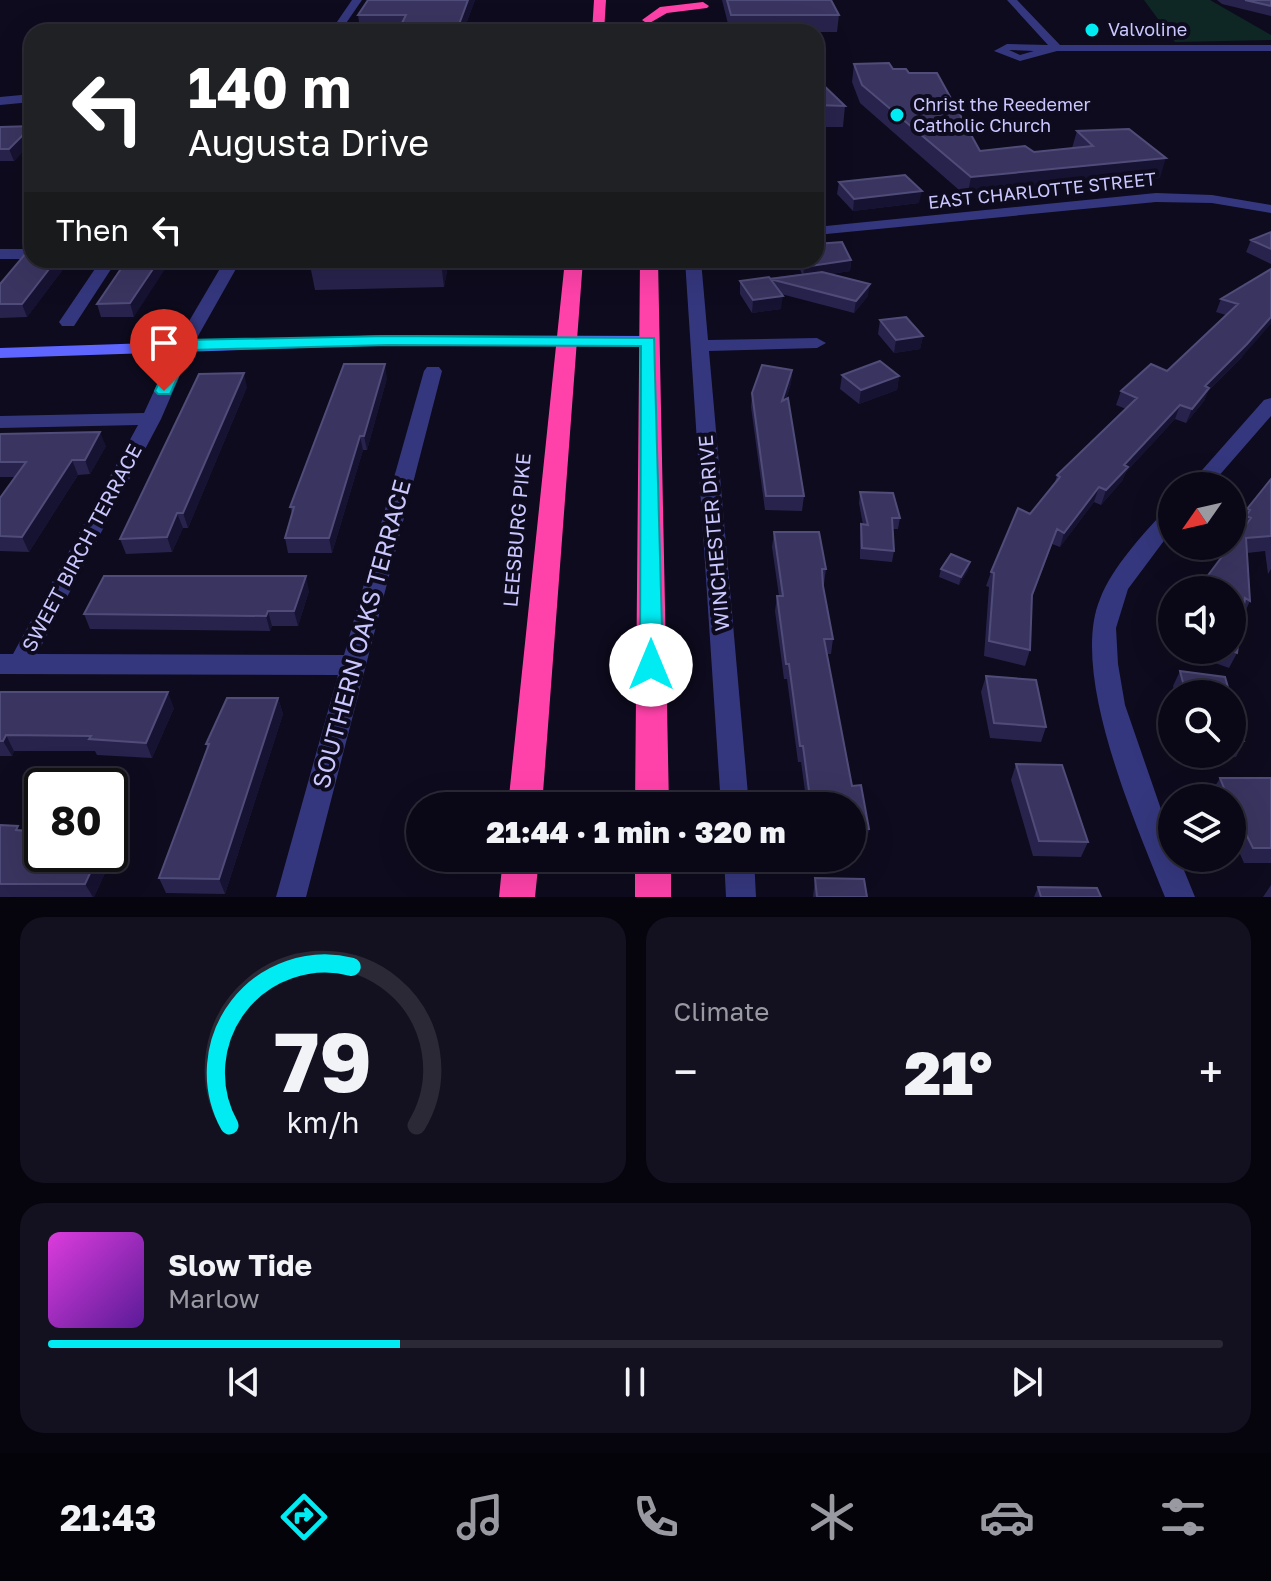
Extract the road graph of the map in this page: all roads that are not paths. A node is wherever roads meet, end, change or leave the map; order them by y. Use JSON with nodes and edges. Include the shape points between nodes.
{"nodes":[{"id":1,"x":357,"y":0,"type":"edge"},
{"id":2,"x":600,"y":0,"type":"edge"},
{"id":3,"x":648,"y":0,"type":"edge"},
{"id":4,"x":659,"y":0,"type":"edge"},
{"id":5,"x":1012,"y":0,"type":"edge"},
{"id":6,"x":340,"y":24,"type":"edge"},
{"id":7,"x":598,"y":24,"type":"edge"},
{"id":8,"x":648,"y":24,"type":"edge"},
{"id":9,"x":650,"y":24,"type":"edge"},
{"id":10,"x":1271,"y":48,"type":"edge"},
{"id":11,"x":24,"y":99,"type":"edge"},
{"id":12,"x":0,"y":101,"type":"edge"},
{"id":13,"x":1271,"y":209,"type":"edge"},
{"id":14,"x":824,"y":231,"type":"edge"},
{"id":15,"x":24,"y":255,"type":"edge"},
{"id":16,"x":3,"y":257,"type":"edge"},
{"id":17,"x":104,"y":268,"type":"edge"},
{"id":18,"x":228,"y":268,"type":"edge"},
{"id":19,"x":573,"y":268,"type":"edge"},
{"id":20,"x":649,"y":268,"type":"edge"},
{"id":21,"x":694,"y":268,"type":"edge"},
{"id":22,"x":68,"y":322,"type":"dead end"},
{"id":23,"x":649,"y":341,"type":"junction"},
{"id":24,"x":568,"y":342,"type":"junction"},
{"id":25,"x":817,"y":343,"type":"dead end"},
{"id":26,"x":184,"y":345,"type":"junction"},
{"id":27,"x":699,"y":346,"type":"junction"},
{"id":28,"x":0,"y":353,"type":"edge"},
{"id":29,"x":433,"y":371,"type":"dead end"},
{"id":30,"x":1271,"y":404,"type":"edge"},
{"id":31,"x":151,"y":419,"type":"junction"},
{"id":32,"x":0,"y":422,"type":"edge"},
{"id":33,"x":1210,"y":472,"type":"edge"},
{"id":34,"x":1158,"y":532,"type":"edge"},
{"id":35,"x":10,"y":664,"type":"edge"},
{"id":36,"x":354,"y":665,"type":"junction"},
{"id":37,"x":526,"y":792,"type":"edge"},
{"id":38,"x":652,"y":792,"type":"edge"},
{"id":39,"x":734,"y":792,"type":"edge"},
{"id":40,"x":520,"y":872,"type":"edge"},
{"id":41,"x":653,"y":872,"type":"edge"},
{"id":42,"x":740,"y":872,"type":"edge"},
{"id":43,"x":291,"y":897,"type":"edge"},
{"id":44,"x":517,"y":897,"type":"edge"},
{"id":45,"x":653,"y":897,"type":"edge"},
{"id":46,"x":741,"y":897,"type":"edge"},
{"id":47,"x":1180,"y":897,"type":"edge"}],
"edges":[{"from":1,"to":6,"type":"street"},
{"from":2,"to":7,"type":"highway"},
{"from":3,"to":8,"type":"highway"},
{"from":4,"to":9,"type":"highway","via":[[703,6],[664,10]]},
{"from":5,"to":10,"type":"street","via":[[1057,48]]},
{"from":11,"to":12,"type":"street"},
{"from":13,"to":14,"type":"street","name":"EAST CHARLOTTE STREET","via":[[1209,197],[1155,195]]},
{"from":15,"to":16,"type":"street"},
{"from":17,"to":22,"type":"street"},
{"from":18,"to":26,"type":"street","name":"SWEET BIRCH TERRACE"},
{"from":19,"to":24,"type":"highway","name":"LEESBURG PIKE"},
{"from":20,"to":23,"type":"highway"},
{"from":21,"to":27,"type":"street","name":"WINCHESTER DRIVE"},
{"from":23,"to":24,"type":"street"},
{"from":23,"to":38,"type":"highway"},
{"from":24,"to":26,"type":"street"},
{"from":24,"to":37,"type":"highway","name":"LEESBURG PIKE"},
{"from":25,"to":27,"type":"street"},
{"from":26,"to":28,"type":"street"},
{"from":26,"to":31,"type":"street","name":"SWEET BIRCH TERRACE"},
{"from":27,"to":39,"type":"street","name":"WINCHESTER DRIVE"},
{"from":29,"to":36,"type":"street","name":"SOUTHERN OAKS TERRACE"},
{"from":30,"to":33,"type":"street"},
{"from":31,"to":32,"type":"street"},
{"from":31,"to":35,"type":"street","name":"SWEET BIRCH TERRACE"},
{"from":34,"to":47,"type":"street","via":[[1110,601],[1104,639],[1111,699],[1128,764]]},
{"from":35,"to":36,"type":"street"},
{"from":36,"to":43,"type":"street","name":"SOUTHERN OAKS TERRACE"},
{"from":40,"to":44,"type":"highway"},
{"from":41,"to":45,"type":"highway"},
{"from":42,"to":46,"type":"street"}]}
